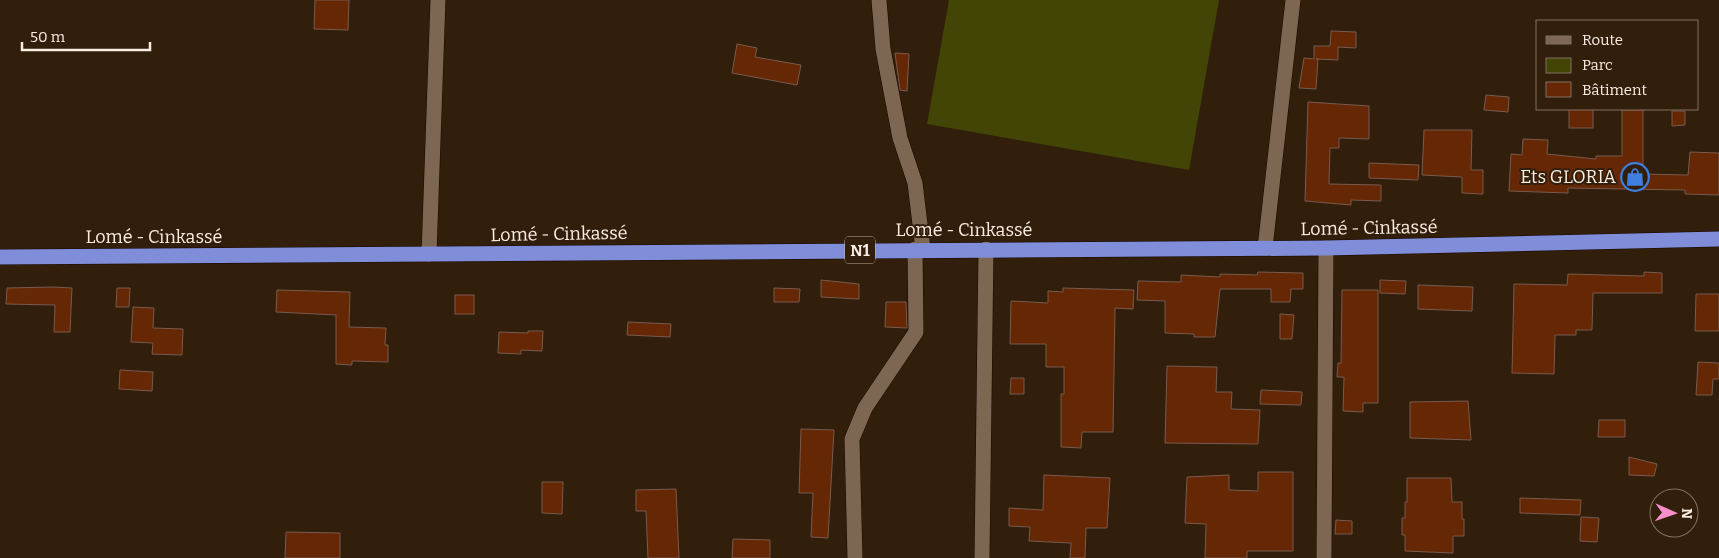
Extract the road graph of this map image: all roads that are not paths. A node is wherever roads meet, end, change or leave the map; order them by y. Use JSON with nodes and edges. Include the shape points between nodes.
{"nodes":[{"id":1,"x":438,"y":0,"type":"edge"},
{"id":2,"x":879,"y":0,"type":"edge"},
{"id":3,"x":1293,"y":0,"type":"edge"},
{"id":4,"x":1719,"y":239,"type":"edge"},
{"id":5,"x":1265,"y":248,"type":"junction"},
{"id":6,"x":1326,"y":248,"type":"junction"},
{"id":7,"x":919,"y":249,"type":"junction"},
{"id":8,"x":986,"y":249,"type":"junction"},
{"id":9,"x":429,"y":254,"type":"junction"},
{"id":10,"x":0,"y":257,"type":"edge"},
{"id":11,"x":855,"y":558,"type":"edge"},
{"id":12,"x":982,"y":558,"type":"edge"},
{"id":13,"x":1324,"y":558,"type":"edge"}],
"edges":[{"from":1,"to":9,"type":"street"},
{"from":2,"to":7,"type":"street","via":[[882,49],[900,138],[915,183]]},
{"from":3,"to":5,"type":"street"},
{"from":4,"to":6,"type":"highway","name":"Lomé - Cinkassé","number":"N1"},
{"from":5,"to":6,"type":"highway","name":"Lomé - Cinkassé","number":"N1"},
{"from":5,"to":8,"type":"highway","name":"Lomé - Cinkassé","number":"N1"},
{"from":6,"to":13,"type":"street"},
{"from":7,"to":8,"type":"highway","name":"Lomé - Cinkassé","number":"N1"},
{"from":7,"to":9,"type":"highway","name":"Lomé - Cinkassé","number":"N1"},
{"from":7,"to":11,"type":"street","via":[[916,332],[865,408],[852,439]]},
{"from":8,"to":12,"type":"street"},
{"from":9,"to":10,"type":"highway","name":"Lomé - Cinkassé","number":"N1"}]}
